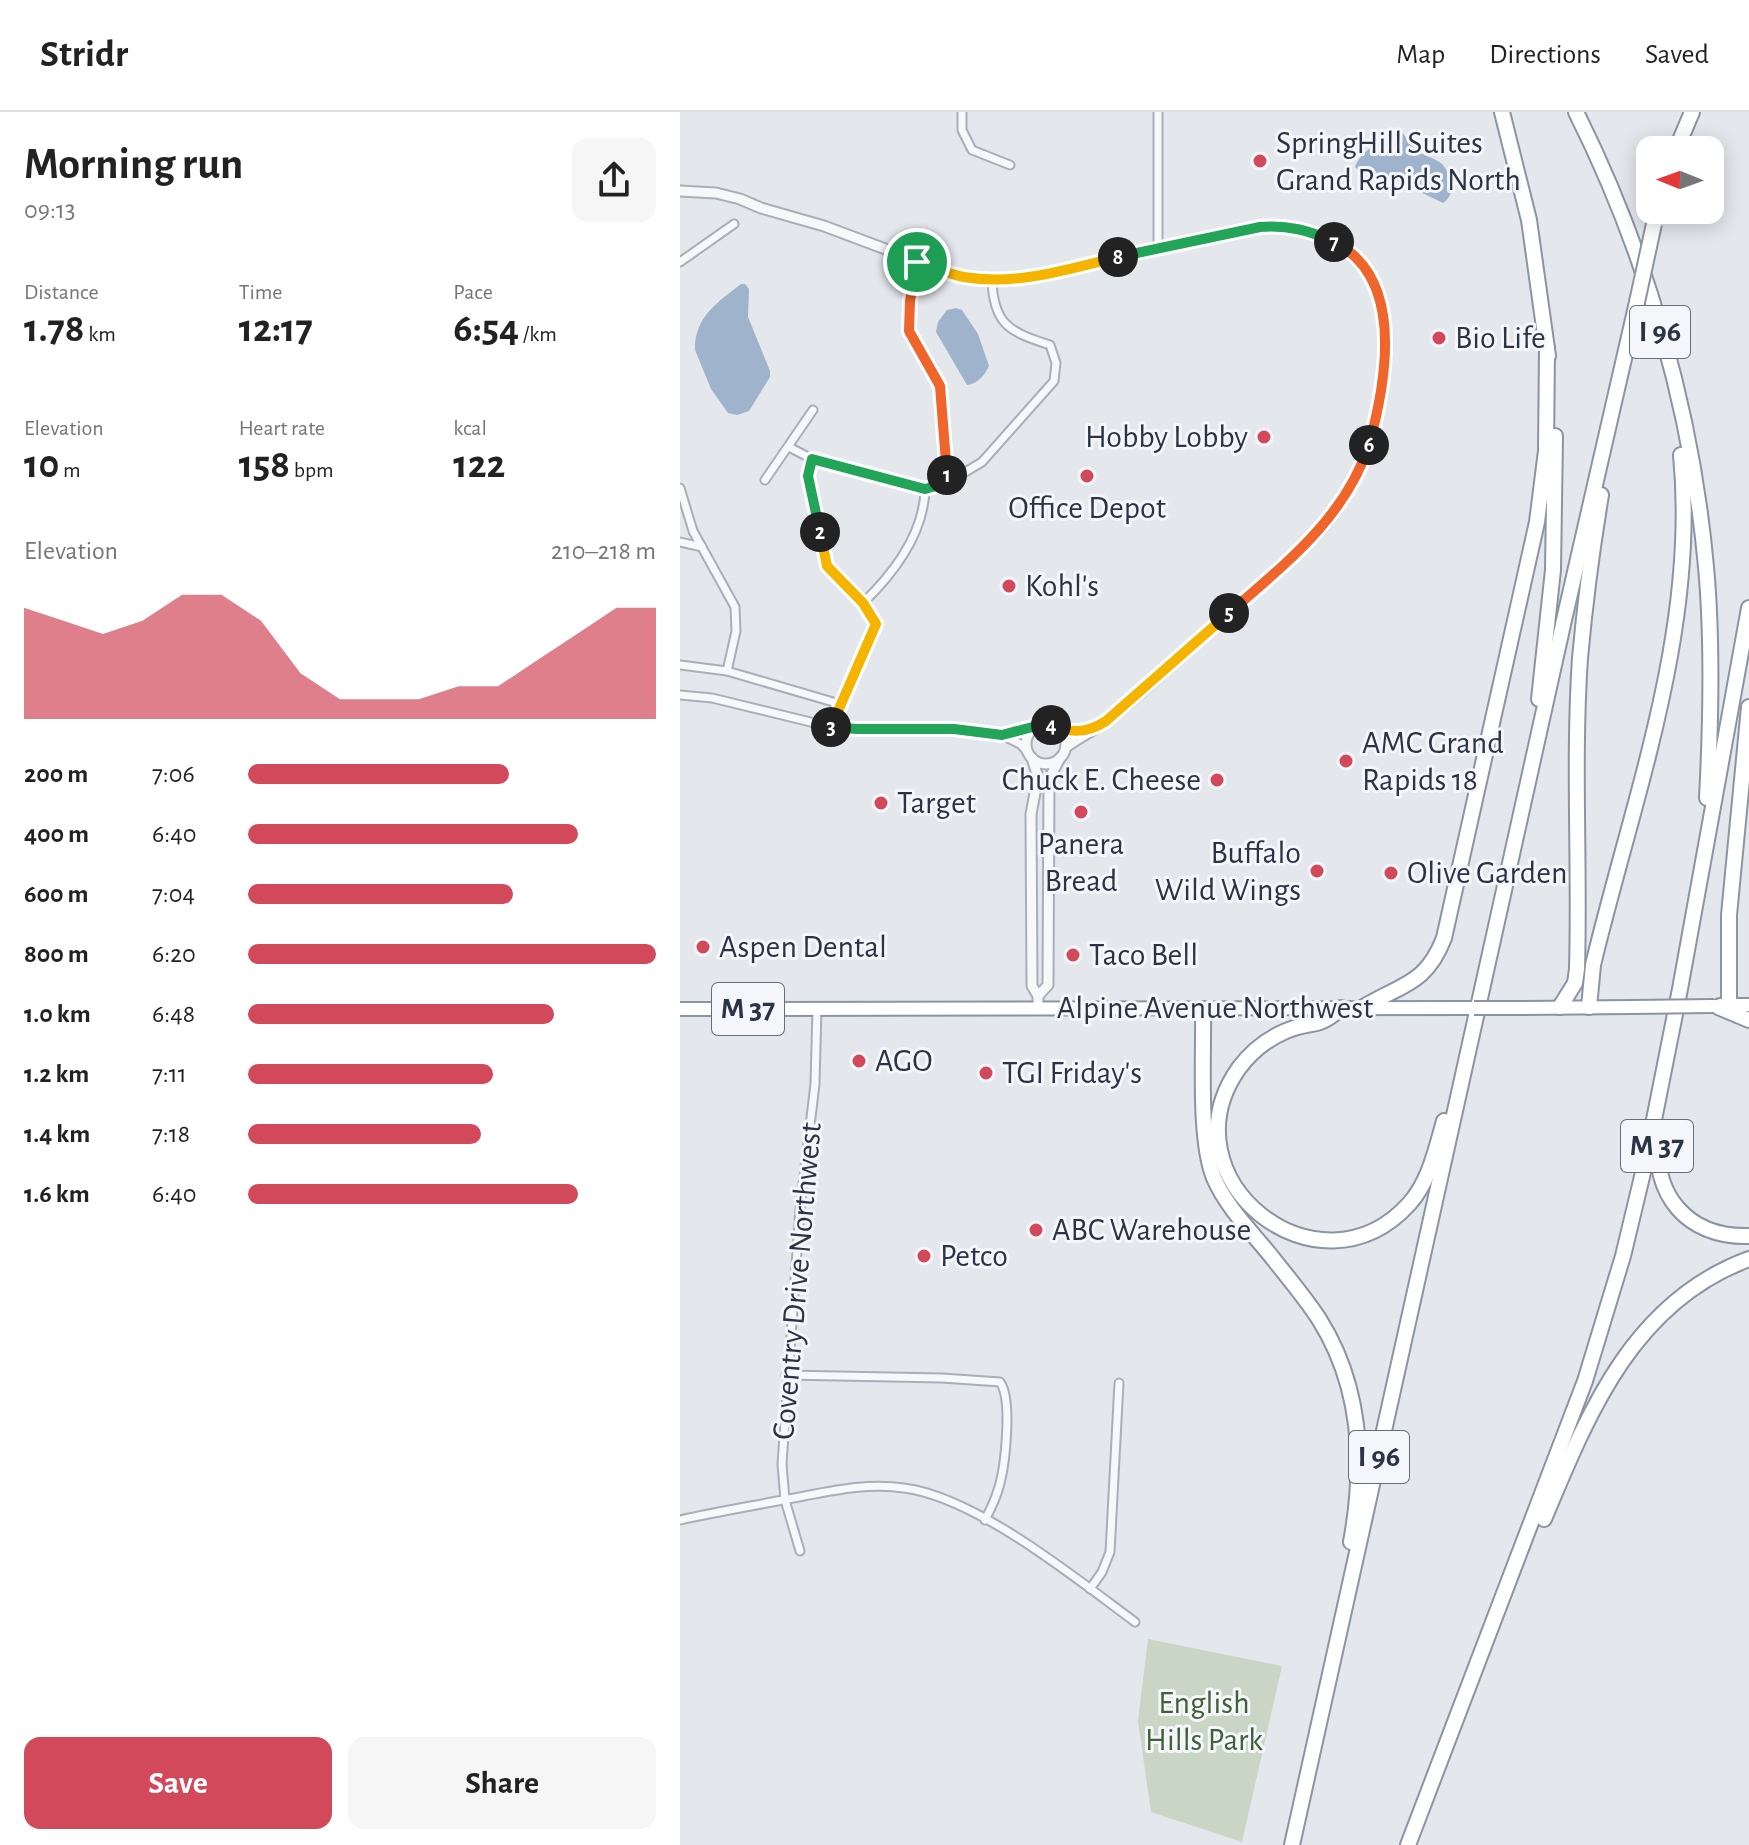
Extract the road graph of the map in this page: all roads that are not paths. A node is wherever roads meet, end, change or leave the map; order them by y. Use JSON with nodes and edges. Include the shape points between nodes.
{"nodes":[{"id":1,"x":962,"y":112,"type":"edge"},
{"id":2,"x":1158,"y":112,"type":"edge"},
{"id":3,"x":1502,"y":112,"type":"edge"},
{"id":4,"x":1576,"y":112,"type":"edge"},
{"id":5,"x":1692,"y":112,"type":"edge"},
{"id":6,"x":1682,"y":136,"type":"edge"},
{"id":7,"x":1010,"y":165,"type":"dead end"},
{"id":8,"x":680,"y":191,"type":"edge"},
{"id":9,"x":734,"y":224,"type":"dead end"},
{"id":10,"x":1654,"y":224,"type":"edge"},
{"id":11,"x":1158,"y":248,"type":"junction"},
{"id":12,"x":680,"y":262,"type":"edge"},
{"id":13,"x":917,"y":262,"type":"junction"},
{"id":14,"x":992,"y":279,"type":"junction"},
{"id":15,"x":1547,"y":348,"type":"junction"},
{"id":16,"x":1672,"y":371,"type":"junction"},
{"id":17,"x":813,"y":410,"type":"dead end"},
{"id":18,"x":1606,"y":439,"type":"junction"},
{"id":19,"x":789,"y":447,"type":"junction"},
{"id":20,"x":812,"y":459,"type":"junction"},
{"id":21,"x":765,"y":480,"type":"dead end"},
{"id":22,"x":947,"y":483,"type":"junction"},
{"id":23,"x":680,"y":488,"type":"edge"},
{"id":24,"x":925,"y":489,"type":"junction"},
{"id":25,"x":680,"y":542,"type":"edge"},
{"id":26,"x":702,"y":547,"type":"junction"},
{"id":27,"x":863,"y":603,"type":"junction"},
{"id":28,"x":1749,"y":608,"type":"edge"},
{"id":29,"x":680,"y":665,"type":"edge"},
{"id":30,"x":727,"y":671,"type":"junction"},
{"id":31,"x":680,"y":695,"type":"edge"},
{"id":32,"x":840,"y":704,"type":"junction"},
{"id":33,"x":1749,"y":707,"type":"edge"},
{"id":34,"x":831,"y":727,"type":"junction"},
{"id":35,"x":1034,"y":728,"type":"junction"},
{"id":36,"x":1059,"y":729,"type":"junction"},
{"id":37,"x":1092,"y":730,"type":"junction"},
{"id":38,"x":1002,"y":735,"type":"junction"},
{"id":39,"x":1066,"y":747,"type":"junction"},
{"id":40,"x":1030,"y":755,"type":"junction"},
{"id":41,"x":1060,"y":758,"type":"junction"},
{"id":42,"x":1531,"y":767,"type":"junction"},
{"id":43,"x":1704,"y":854,"type":"junction"},
{"id":44,"x":1589,"y":986,"type":"junction"},
{"id":45,"x":1038,"y":1003,"type":"junction"},
{"id":46,"x":1721,"y":1005,"type":"junction"},
{"id":47,"x":1749,"y":1005,"type":"edge"},
{"id":48,"x":1560,"y":1007,"type":"junction"},
{"id":49,"x":1589,"y":1007,"type":"junction"},
{"id":50,"x":817,"y":1008,"type":"junction"},
{"id":51,"x":1341,"y":1008,"type":"junction"},
{"id":52,"x":1362,"y":1008,"type":"junction"},
{"id":53,"x":680,"y":1009,"type":"edge"},
{"id":54,"x":1203,"y":1009,"type":"junction"},
{"id":55,"x":1749,"y":1020,"type":"edge"},
{"id":56,"x":1465,"y":1069,"type":"junction"},
{"id":57,"x":1660,"y":1086,"type":"junction"},
{"id":58,"x":1749,"y":1236,"type":"edge"},
{"id":59,"x":1749,"y":1259,"type":"edge"},
{"id":60,"x":786,"y":1375,"type":"junction"},
{"id":61,"x":1119,"y":1383,"type":"dead end"},
{"id":62,"x":785,"y":1500,"type":"junction"},
{"id":63,"x":680,"y":1520,"type":"edge"},
{"id":64,"x":985,"y":1520,"type":"junction"},
{"id":65,"x":800,"y":1551,"type":"dead end"},
{"id":66,"x":1090,"y":1589,"type":"junction"},
{"id":67,"x":1498,"y":1613,"type":"junction"},
{"id":68,"x":1135,"y":1622,"type":"dead end"},
{"id":69,"x":1332,"y":1669,"type":"junction"},
{"id":70,"x":1292,"y":1845,"type":"edge"},
{"id":71,"x":1408,"y":1845,"type":"edge"}],
"edges":[{"from":1,"to":7,"type":"street","via":[[962,130],[972,150]]},
{"from":2,"to":11,"type":"street"},
{"from":3,"to":15,"type":"highway","number":"I 96","via":[[1529,220]]},
{"from":4,"to":16,"type":"highway","number":"I 96","via":[[1612,191]]},
{"from":5,"to":6,"type":"highway"},
{"from":8,"to":13,"type":"street","via":[[740,199]]},
{"from":9,"to":12,"type":"street"},
{"from":10,"to":18,"type":"highway","bridge":true},
{"from":11,"to":14,"type":"street","via":[[1050,273]]},
{"from":11,"to":37,"type":"street","via":[[1281,225],[1339,244],[1374,285],[1384,314],[1378,414],[1368,449],[1328,521]]},
{"from":13,"to":14,"type":"street","via":[[964,277]]},
{"from":13,"to":22,"type":"street","via":[[909,331],[940,386]]},
{"from":14,"to":22,"type":"street","via":[[994,307],[1001,320],[1014,334],[1050,345],[1054,381],[982,462]]},
{"from":15,"to":42,"type":"highway","number":"I 96","via":[[1555,430],[1555,533]]},
{"from":15,"to":52,"type":"highway","via":[[1546,451],[1537,522],[1444,938],[1420,977]]},
{"from":16,"to":43,"type":"highway","number":"I 96","via":[[1697,500],[1709,599]]},
{"from":16,"to":44,"type":"highway","via":[[1684,486],[1680,599],[1667,677]]},
{"from":17,"to":19,"type":"street"},
{"from":18,"to":42,"type":"highway"},
{"from":18,"to":48,"type":"highway","via":[[1580,660],[1577,969]]},
{"from":19,"to":20,"type":"street"},
{"from":19,"to":21,"type":"street"},
{"from":20,"to":24,"type":"street"},
{"from":20,"to":27,"type":"street","via":[[808,476],[827,566]]},
{"from":22,"to":24,"type":"street"},
{"from":23,"to":26,"type":"street"},
{"from":24,"to":27,"type":"street","via":[[924,511],[905,551]]},
{"from":25,"to":26,"type":"street"},
{"from":26,"to":30,"type":"street","via":[[735,607]]},
{"from":27,"to":32,"type":"street","via":[[876,624]]},
{"from":28,"to":43,"type":"highway"},
{"from":29,"to":30,"type":"street"},
{"from":30,"to":32,"type":"street"},
{"from":31,"to":34,"type":"street"},
{"from":32,"to":34,"type":"street"},
{"from":33,"to":46,"type":"highway"},
{"from":34,"to":38,"type":"street"},
{"from":35,"to":36,"type":"street","via":[[1047,724]]},
{"from":35,"to":38,"type":"street"},
{"from":35,"to":40,"type":"street","via":[[1027,739]]},
{"from":36,"to":37,"type":"street"},
{"from":36,"to":39,"type":"street"},
{"from":37,"to":39,"type":"street"},
{"from":38,"to":40,"type":"street"},
{"from":39,"to":41,"type":"street"},
{"from":40,"to":41,"type":"street","via":[[1043,764]]},
{"from":40,"to":45,"type":"street","via":[[1038,777],[1031,814],[1032,986]]},
{"from":41,"to":45,"type":"street","via":[[1049,779],[1048,985]]},
{"from":42,"to":56,"type":"highway","number":"I 96"},
{"from":43,"to":57,"type":"highway","number":"I 96"},
{"from":44,"to":48,"type":"highway","via":[[1581,998]]},
{"from":44,"to":49,"type":"highway"},
{"from":45,"to":50,"type":"highway","name":"Alpine Avenue Northwest","number":"M 37"},
{"from":45,"to":54,"type":"highway","name":"Alpine Avenue Northwest"},
{"from":46,"to":47,"type":"highway","name":"Alpine Avenue Northwest"},
{"from":46,"to":49,"type":"highway","name":"Alpine Avenue Northwest","bridge":true},
{"from":46,"to":55,"type":"highway"},
{"from":48,"to":49,"type":"highway","name":"Alpine Avenue Northwest"},
{"from":48,"to":52,"type":"highway","name":"Alpine Avenue Northwest","bridge":true},
{"from":50,"to":53,"type":"highway","name":"Alpine Avenue Northwest","number":"M 37"},
{"from":50,"to":60,"type":"street","name":"Coventry Drive Northwest","via":[[815,1084]]},
{"from":51,"to":52,"type":"highway","name":"Alpine Avenue Northwest"},
{"from":51,"to":54,"type":"highway","name":"Alpine Avenue Northwest"},
{"from":51,"to":56,"type":"highway","via":[[1325,1023],[1287,1030],[1260,1046],[1238,1071],[1223,1105],[1220,1147],[1235,1190],[1281,1229],[1338,1240],[1358,1237],[1395,1217],[1430,1169]]},
{"from":54,"to":69,"type":"highway","via":[[1205,1133],[1213,1175],[1230,1206],[1319,1319],[1340,1362],[1355,1412],[1359,1488]]},
{"from":56,"to":69,"type":"highway","number":"I 96"},
{"from":57,"to":58,"type":"highway","number":"M 37","via":[[1658,1169],[1665,1190],[1700,1226]]},
{"from":57,"to":67,"type":"highway","number":"I 96","via":[[1604,1322]]},
{"from":59,"to":67,"type":"highway","via":[[1681,1297],[1651,1325],[1607,1381]]},
{"from":60,"to":62,"type":"street","name":"Coventry Drive Northwest"},
{"from":60,"to":64,"type":"street","via":[[1000,1382],[1007,1406],[1002,1473]]},
{"from":61,"to":66,"type":"street","via":[[1110,1552]]},
{"from":62,"to":63,"type":"street"},
{"from":62,"to":64,"type":"street","via":[[841,1489],[904,1488],[951,1502]]},
{"from":62,"to":65,"type":"street","name":"Coventry Drive Northwest"},
{"from":64,"to":66,"type":"street"},
{"from":66,"to":68,"type":"street"},
{"from":67,"to":71,"type":"highway","number":"I 96"},
{"from":69,"to":70,"type":"highway","number":"I 96"}]}
